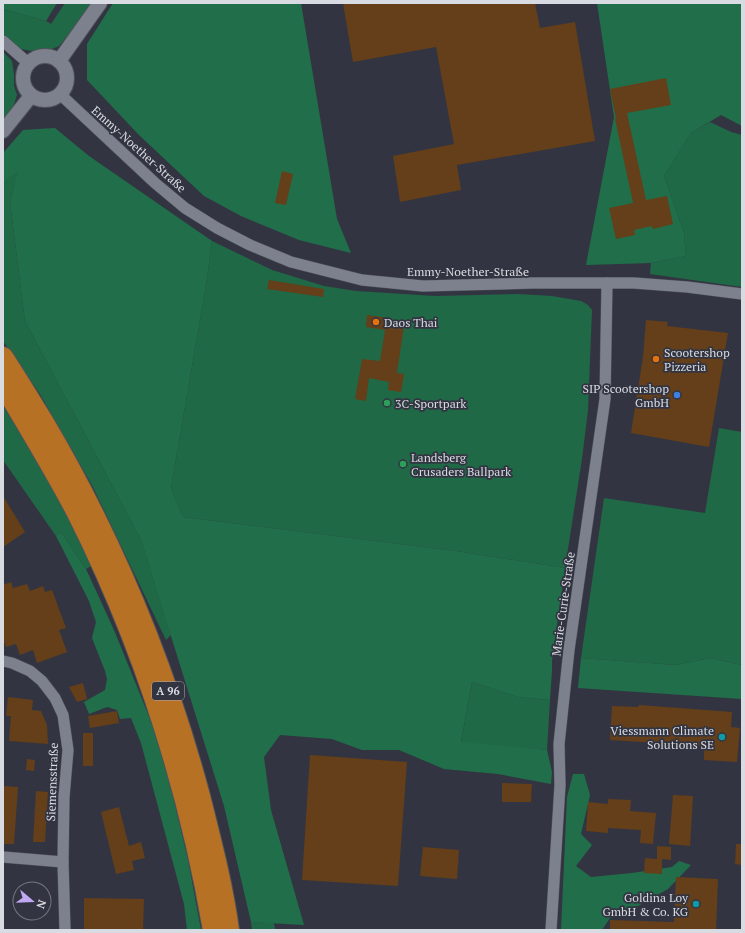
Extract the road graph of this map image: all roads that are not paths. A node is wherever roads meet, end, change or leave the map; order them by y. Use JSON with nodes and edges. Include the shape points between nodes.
{"nodes":[{"id":1,"x":100,"y":3,"type":"edge"},
{"id":2,"x":3,"y":41,"type":"edge"},
{"id":3,"x":59,"y":61,"type":"junction"},
{"id":4,"x":28,"y":63,"type":"junction"},
{"id":5,"x":61,"y":95,"type":"junction"},
{"id":6,"x":31,"y":96,"type":"junction"},
{"id":7,"x":3,"y":131,"type":"edge"},
{"id":8,"x":607,"y":283,"type":"junction"},
{"id":9,"x":742,"y":294,"type":"edge"},
{"id":10,"x":3,"y":357,"type":"edge"},
{"id":11,"x":3,"y":384,"type":"edge"},
{"id":12,"x":3,"y":662,"type":"edge"},
{"id":13,"x":3,"y":857,"type":"edge"},
{"id":14,"x":63,"y":862,"type":"junction"},
{"id":15,"x":65,"y":930,"type":"edge"},
{"id":16,"x":213,"y":930,"type":"edge"},
{"id":17,"x":229,"y":930,"type":"edge"},
{"id":18,"x":551,"y":930,"type":"edge"}],
"edges":[{"from":1,"to":3,"type":"street"},
{"from":2,"to":4,"type":"street"},
{"from":3,"to":4,"type":"street","via":[[46,56]]},
{"from":3,"to":5,"type":"street","via":[[68,76]]},
{"from":4,"to":6,"type":"street","via":[[24,69],[23,84]]},
{"from":5,"to":6,"type":"street","via":[[50,101]]},
{"from":5,"to":8,"type":"street","name":"Emmy-Noether-Straße","via":[[154,183],[185,208],[250,245],[292,262],[362,280],[423,286]]},
{"from":6,"to":7,"type":"street"},
{"from":8,"to":9,"type":"street","name":"Emmy-Noether-Straße","via":[[660,284]]},
{"from":8,"to":18,"type":"street","name":"Marie-Curie-Straße","via":[[605,399],[559,744],[560,785]]},
{"from":10,"to":17,"type":"highway","number":"A 96","via":[[91,507],[118,562],[144,626],[171,698],[192,768],[212,842]]},
{"from":11,"to":16,"type":"highway","number":"A 96","via":[[77,513],[104,569],[129,631],[157,705],[178,773],[197,848]]},
{"from":12,"to":14,"type":"street","name":"Siemensstraße","via":[[30,671],[42,681],[55,698],[63,715],[68,750]]},
{"from":13,"to":14,"type":"street"},
{"from":14,"to":15,"type":"street","name":"Siemensstraße"}]}
